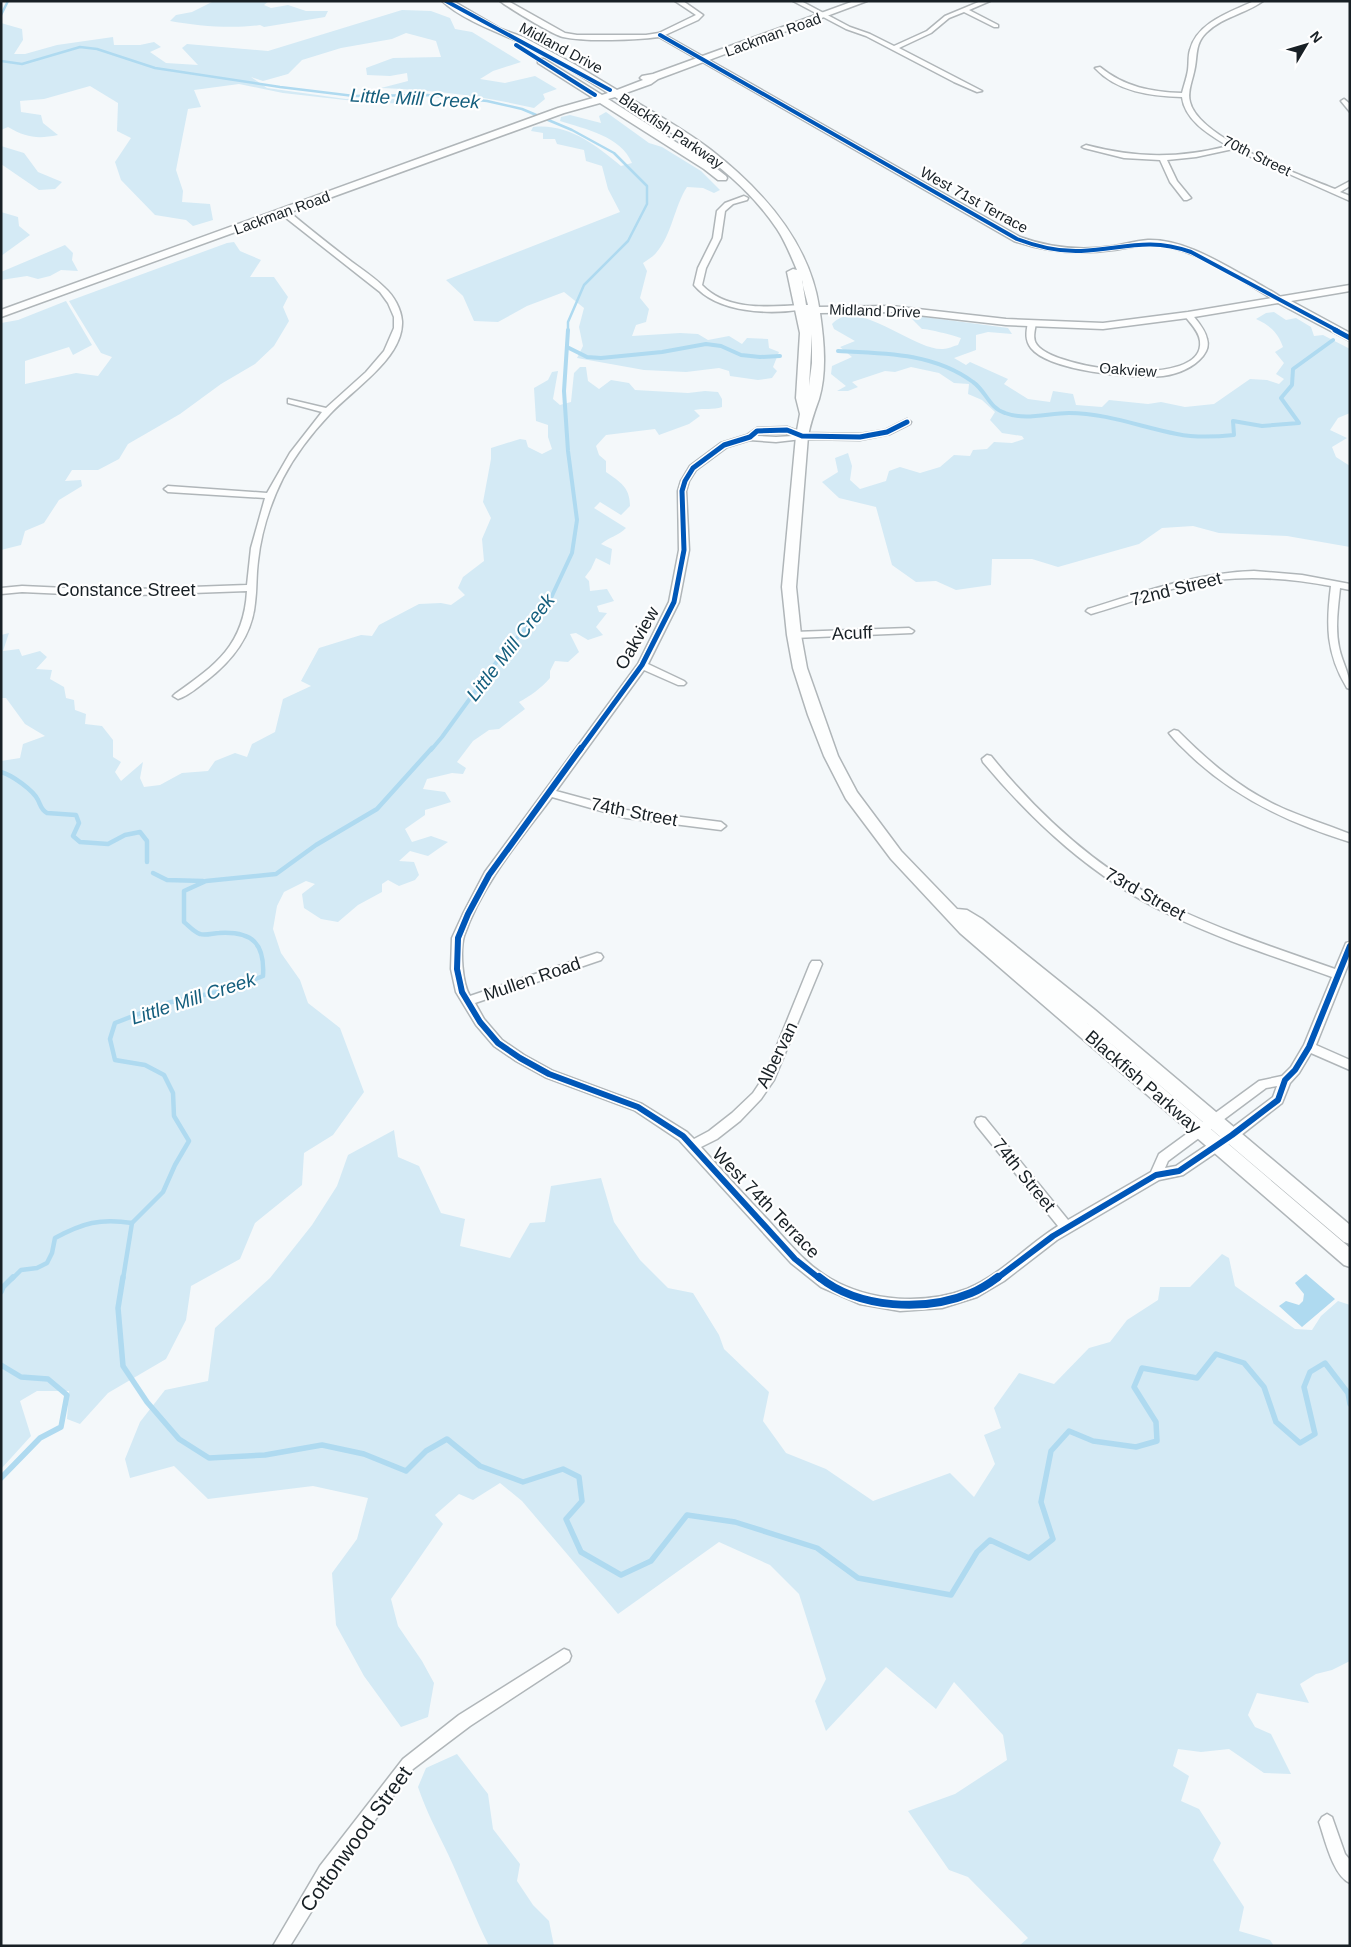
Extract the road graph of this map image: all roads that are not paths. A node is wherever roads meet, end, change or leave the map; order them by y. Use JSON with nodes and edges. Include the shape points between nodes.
{"nodes":[{"id":1,"x":446,"y":1,"type":"edge"},
{"id":2,"x":503,"y":1,"type":"edge"},
{"id":3,"x":678,"y":1,"type":"edge"},
{"id":4,"x":796,"y":1,"type":"edge"},
{"id":5,"x":813,"y":1,"type":"edge"},
{"id":6,"x":863,"y":1,"type":"edge"},
{"id":7,"x":987,"y":1,"type":"edge"},
{"id":8,"x":1260,"y":1,"type":"edge"},
{"id":9,"x":964,"y":10,"type":"junction"},
{"id":10,"x":833,"y":12,"type":"junction"},
{"id":11,"x":824,"y":16,"type":"junction"},
{"id":12,"x":996,"y":26,"type":"dead end"},
{"id":13,"x":498,"y":31,"type":"junction"},
{"id":14,"x":660,"y":35,"type":"junction"},
{"id":15,"x":868,"y":35,"type":"junction"},
{"id":16,"x":894,"y":48,"type":"junction"},
{"id":17,"x":705,"y":60,"type":"junction"},
{"id":18,"x":1098,"y":68,"type":"dead end"},
{"id":19,"x":979,"y":91,"type":"dead end"},
{"id":20,"x":613,"y":92,"type":"junction"},
{"id":21,"x":1185,"y":95,"type":"junction"},
{"id":22,"x":598,"y":97,"type":"junction"},
{"id":23,"x":1344,"y":101,"type":"dead end"},
{"id":24,"x":1350,"y":110,"type":"edge"},
{"id":25,"x":1234,"y":146,"type":"junction"},
{"id":26,"x":1086,"y":147,"type":"dead end"},
{"id":27,"x":1163,"y":159,"type":"junction"},
{"id":28,"x":1350,"y":183,"type":"edge"},
{"id":29,"x":1335,"y":192,"type":"junction"},
{"id":30,"x":744,"y":198,"type":"junction"},
{"id":31,"x":1187,"y":198,"type":"dead end"},
{"id":32,"x":1350,"y":199,"type":"edge"},
{"id":33,"x":284,"y":212,"type":"junction"},
{"id":34,"x":1350,"y":288,"type":"edge"},
{"id":35,"x":1279,"y":299,"type":"junction"},
{"id":36,"x":813,"y":306,"type":"junction"},
{"id":37,"x":801,"y":307,"type":"junction"},
{"id":38,"x":1,"y":314,"type":"edge"},
{"id":39,"x":1188,"y":315,"type":"junction"},
{"id":40,"x":1032,"y":323,"type":"junction"},
{"id":41,"x":1350,"y":338,"type":"edge"},
{"id":42,"x":291,"y":401,"type":"dead end"},
{"id":43,"x":328,"y":411,"type":"junction"},
{"id":44,"x":806,"y":414,"type":"junction"},
{"id":45,"x":907,"y":422,"type":"dead end"},
{"id":46,"x":802,"y":436,"type":"junction"},
{"id":47,"x":168,"y":489,"type":"dead end"},
{"id":48,"x":270,"y":496,"type":"junction"},
{"id":49,"x":1336,"y":584,"type":"junction"},
{"id":50,"x":1350,"y":587,"type":"edge"},
{"id":51,"x":251,"y":588,"type":"junction"},
{"id":52,"x":1,"y":590,"type":"edge"},
{"id":53,"x":1092,"y":611,"type":"dead end"},
{"id":54,"x":909,"y":631,"type":"dead end"},
{"id":55,"x":794,"y":635,"type":"junction"},
{"id":56,"x":642,"y":665,"type":"junction"},
{"id":57,"x":681,"y":683,"type":"dead end"},
{"id":58,"x":1350,"y":686,"type":"edge"},
{"id":59,"x":178,"y":696,"type":"dead end"},
{"id":60,"x":1174,"y":733,"type":"dead end"},
{"id":61,"x":987,"y":759,"type":"dead end"},
{"id":62,"x":548,"y":792,"type":"junction"},
{"id":63,"x":721,"y":826,"type":"dead end"},
{"id":64,"x":1350,"y":838,"type":"edge"},
{"id":65,"x":940,"y":901,"type":"junction"},
{"id":66,"x":1350,"y":946,"type":"edge"},
{"id":67,"x":597,"y":957,"type":"dead end"},
{"id":68,"x":816,"y":964,"type":"dead end"},
{"id":69,"x":1337,"y":974,"type":"junction"},
{"id":70,"x":468,"y":1001,"type":"junction"},
{"id":71,"x":1309,"y":1047,"type":"junction"},
{"id":72,"x":1350,"y":1065,"type":"edge"},
{"id":73,"x":1285,"y":1080,"type":"junction"},
{"id":74,"x":1214,"y":1120,"type":"junction"},
{"id":75,"x":981,"y":1122,"type":"dead end"},
{"id":76,"x":1200,"y":1131,"type":"junction"},
{"id":77,"x":1232,"y":1135,"type":"junction"},
{"id":78,"x":1217,"y":1145,"type":"junction"},
{"id":79,"x":692,"y":1146,"type":"junction"},
{"id":80,"x":1156,"y":1175,"type":"junction"},
{"id":81,"x":1067,"y":1228,"type":"junction"},
{"id":82,"x":1350,"y":1236,"type":"edge"},
{"id":83,"x":1350,"y":1259,"type":"edge"},
{"id":84,"x":564,"y":1656,"type":"dead end"},
{"id":85,"x":1327,"y":1822,"type":"dead end"},
{"id":86,"x":1350,"y":1874,"type":"edge"},
{"id":87,"x":281,"y":1946,"type":"edge"}],
"edges":[{"from":1,"to":13,"type":"main road","name":"Midland Drive"},
{"from":2,"to":14,"type":"street","via":[[563,35],[619,38]]},
{"from":3,"to":14,"type":"street","via":[[700,15]]},
{"from":4,"to":11,"type":"street"},
{"from":5,"to":10,"type":"street"},
{"from":6,"to":10,"type":"main road","name":"Lackman Road"},
{"from":7,"to":9,"type":"street"},
{"from":8,"to":21,"type":"street","via":[[1220,19],[1197,40]]},
{"from":9,"to":12,"type":"street"},
{"from":9,"to":16,"type":"street","via":[[947,17],[923,36]]},
{"from":10,"to":11,"type":"main road","name":"Lackman Road"},
{"from":10,"to":15,"type":"street","via":[[862,28]]},
{"from":11,"to":15,"type":"street"},
{"from":11,"to":17,"type":"main road","name":"Lackman Road"},
{"from":13,"to":20,"type":"main road","name":"Midland Drive","via":[[571,66]]},
{"from":13,"to":22,"type":"main road","name":"Midland Drive"},
{"from":14,"to":17,"type":"street","name":"West 71st Terrace"},
{"from":15,"to":16,"type":"street"},
{"from":16,"to":19,"type":"street"},
{"from":17,"to":20,"type":"main road","name":"Lackman Road"},
{"from":17,"to":35,"type":"street","name":"West 71st Terrace","via":[[1017,239],[1067,251],[1148,243],[1174,245]]},
{"from":18,"to":21,"type":"street","via":[[1112,80],[1138,90]]},
{"from":20,"to":22,"type":"main road","name":"Lackman Road"},
{"from":20,"to":36,"type":"main road","name":"Blackfish Parkway","via":[[706,151],[753,192],[792,246],[808,282]]},
{"from":21,"to":25,"type":"street","name":"70th Street","via":[[1187,105],[1199,123]]},
{"from":22,"to":30,"type":"main road","name":"Blackfish Parkway","via":[[708,166]]},
{"from":22,"to":33,"type":"main road","name":"Lackman Road"},
{"from":23,"to":24,"type":"street"},
{"from":25,"to":27,"type":"street","via":[[1202,155]]},
{"from":25,"to":29,"type":"street","name":"70th Street"},
{"from":26,"to":27,"type":"street","via":[[1111,154]]},
{"from":27,"to":31,"type":"street","via":[[1174,182]]},
{"from":28,"to":29,"type":"street"},
{"from":29,"to":32,"type":"street","name":"70th Street"},
{"from":30,"to":37,"type":"main road","name":"Blackfish Parkway","via":[[784,251],[796,280]]},
{"from":30,"to":37,"type":"street","via":[[720,212],[718,236],[698,276],[698,285],[705,293],[725,303],[756,308]]},
{"from":33,"to":38,"type":"main road","name":"Lackman Road"},
{"from":33,"to":43,"type":"street","via":[[383,290],[394,303],[398,317],[398,328],[388,351]]},
{"from":34,"to":35,"type":"main road","name":"Midland Drive"},
{"from":35,"to":39,"type":"main road","name":"Midland Drive"},
{"from":35,"to":41,"type":"main road"},
{"from":36,"to":37,"type":"main road","name":"Midland Drive"},
{"from":36,"to":40,"type":"main road","name":"Midland Drive"},
{"from":36,"to":44,"type":"main road","name":"Blackfish Parkway","via":[[818,363],[814,398]]},
{"from":37,"to":44,"type":"main road","name":"Blackfish Parkway","via":[[806,333],[802,398]]},
{"from":39,"to":40,"type":"main road","name":"Midland Drive","via":[[1103,326]]},
{"from":39,"to":40,"type":"street","name":"Oakview","via":[[1201,332],[1204,349],[1188,366],[1159,374],[1132,373],[1055,360],[1041,354],[1033,345],[1030,339]]},
{"from":42,"to":43,"type":"street"},
{"from":43,"to":48,"type":"street","via":[[290,458]]},
{"from":44,"to":46,"type":"main road","name":"Blackfish Parkway"},
{"from":45,"to":46,"type":"street","name":"Oakview","via":[[875,435]]},
{"from":46,"to":55,"type":"main road","name":"Blackfish Parkway","via":[[789,587]]},
{"from":46,"to":56,"type":"street","name":"Oakview","via":[[789,440],[750,437],[724,445],[693,468],[682,491],[684,550],[674,602]]},
{"from":47,"to":48,"type":"street"},
{"from":48,"to":51,"type":"street","via":[[257,542]]},
{"from":49,"to":50,"type":"street","name":"72nd Street"},
{"from":49,"to":53,"type":"street","name":"72nd Street","via":[[1284,575],[1220,576],[1172,586]]},
{"from":49,"to":58,"type":"street","via":[[1331,634],[1335,654]]},
{"from":51,"to":52,"type":"street","name":"Constance Street","via":[[110,593]]},
{"from":51,"to":59,"type":"street","via":[[246,626],[236,644],[216,668]]},
{"from":54,"to":55,"type":"street","name":"Acuff"},
{"from":55,"to":65,"type":"main road","name":"Blackfish Parkway","via":[[800,668],[815,715],[831,756],[852,795],[896,855]]},
{"from":56,"to":57,"type":"street"},
{"from":56,"to":62,"type":"street","name":"Oakview"},
{"from":60,"to":64,"type":"street","via":[[1208,767],[1254,798],[1297,819]]},
{"from":61,"to":69,"type":"street","name":"73rd Street","via":[[1016,796],[1055,833],[1116,880],[1199,923]]},
{"from":62,"to":63,"type":"street","name":"74th Street","via":[[626,814]]},
{"from":62,"to":70,"type":"street","name":"Oakview","via":[[489,875],[458,938],[457,970],[462,992]]},
{"from":65,"to":74,"type":"main road","name":"Blackfish Parkway","via":[[976,923]]},
{"from":65,"to":76,"type":"main road","name":"Blackfish Parkway","via":[[966,929]]},
{"from":66,"to":69,"type":"street"},
{"from":67,"to":70,"type":"street","name":"Mullen Road"},
{"from":68,"to":79,"type":"street","name":"Albervan","via":[[770,1077],[757,1096],[736,1116]]},
{"from":69,"to":71,"type":"street"},
{"from":70,"to":79,"type":"street","name":"West 74th Terrace","via":[[498,1043],[520,1058],[549,1074],[638,1107],[659,1118]]},
{"from":71,"to":72,"type":"street"},
{"from":71,"to":73,"type":"street"},
{"from":73,"to":74,"type":"street","via":[[1263,1084]]},
{"from":73,"to":77,"type":"street","via":[[1278,1100]]},
{"from":74,"to":76,"type":"street"},
{"from":74,"to":77,"type":"main road","name":"Blackfish Parkway"},
{"from":75,"to":81,"type":"street","name":"74th Street"},
{"from":76,"to":78,"type":"main road","name":"Blackfish Parkway"},
{"from":76,"to":80,"type":"street","via":[[1164,1158]]},
{"from":77,"to":78,"type":"street"},
{"from":77,"to":82,"type":"main road","name":"Blackfish Parkway"},
{"from":78,"to":80,"type":"street","via":[[1179,1171]]},
{"from":78,"to":83,"type":"main road","name":"Blackfish Parkway"},
{"from":79,"to":81,"type":"street","name":"West 74th Terrace","via":[[795,1259],[826,1283],[860,1298],[900,1305],[942,1302],[972,1293]]},
{"from":80,"to":81,"type":"street","name":"West 74th Terrace"},
{"from":84,"to":87,"type":"street","name":"Cottonwood Street","via":[[487,1706],[408,1764],[326,1872]]},
{"from":85,"to":86,"type":"street","via":[[1339,1858]]}]}
